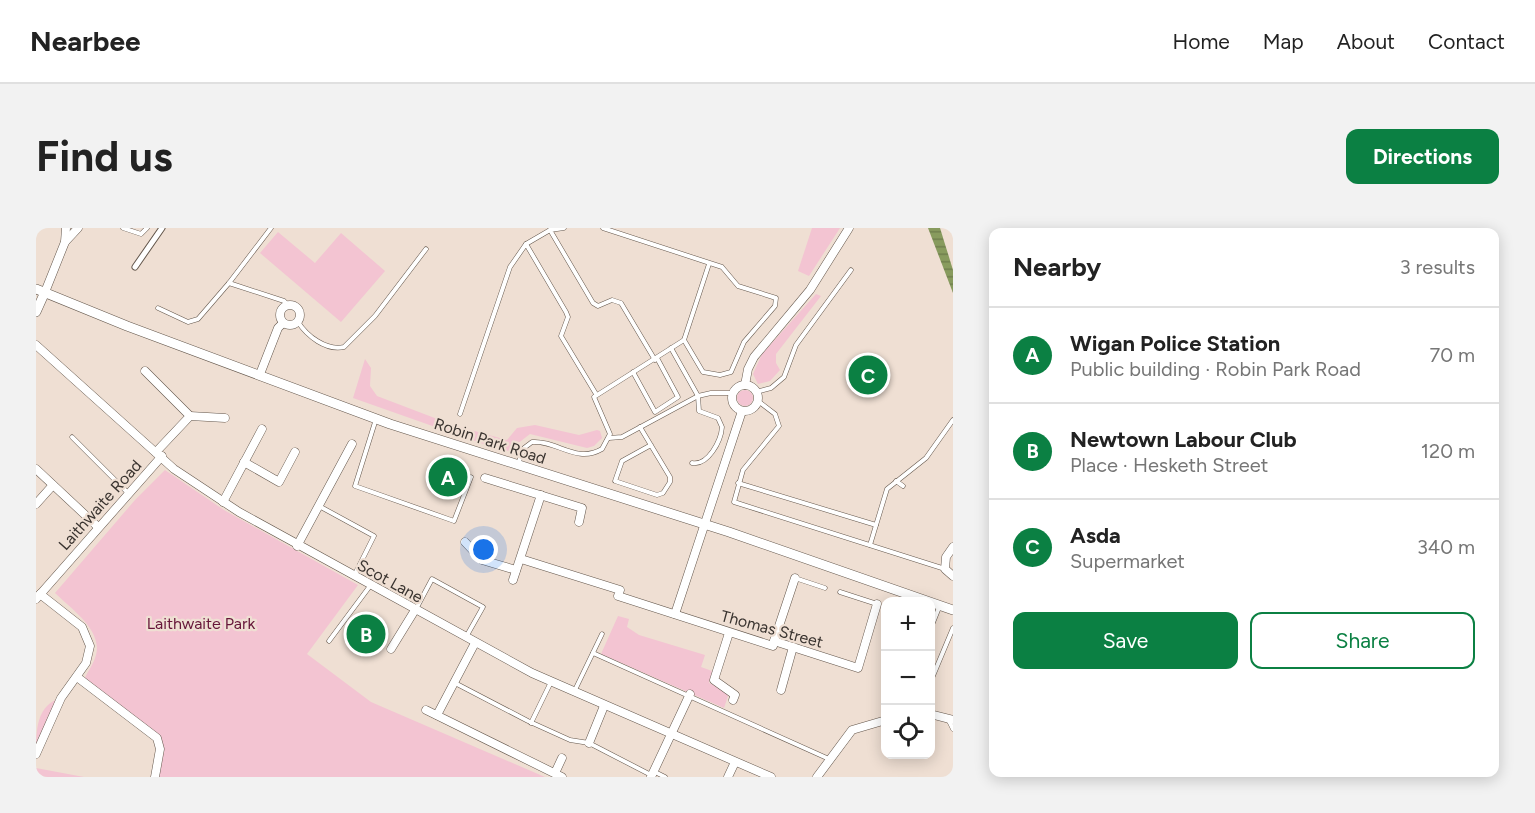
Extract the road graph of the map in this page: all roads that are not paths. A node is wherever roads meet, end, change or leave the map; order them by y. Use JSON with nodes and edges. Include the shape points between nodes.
{"nodes":[{"id":1,"x":66,"y":228,"type":"edge"},
{"id":2,"x":78,"y":228,"type":"edge"},
{"id":3,"x":123,"y":228,"type":"edge"},
{"id":4,"x":147,"y":228,"type":"edge"},
{"id":5,"x":162,"y":228,"type":"edge"},
{"id":6,"x":271,"y":228,"type":"edge"},
{"id":7,"x":564,"y":228,"type":"edge"},
{"id":8,"x":603,"y":228,"type":"edge"},
{"id":9,"x":849,"y":228,"type":"edge"},
{"id":10,"x":550,"y":230,"type":"junction"},
{"id":11,"x":65,"y":242,"type":"junction"},
{"id":12,"x":526,"y":244,"type":"junction"},
{"id":13,"x":426,"y":249,"type":"dead end"},
{"id":14,"x":709,"y":264,"type":"junction"},
{"id":15,"x":135,"y":267,"type":"dead end"},
{"id":16,"x":851,"y":270,"type":"dead end"},
{"id":17,"x":229,"y":283,"type":"junction"},
{"id":18,"x":41,"y":290,"type":"edge"},
{"id":19,"x":289,"y":306,"type":"junction"},
{"id":20,"x":158,"y":308,"type":"dead end"},
{"id":21,"x":36,"y":312,"type":"edge"},
{"id":22,"x":298,"y":322,"type":"junction"},
{"id":23,"x":283,"y":323,"type":"junction"},
{"id":24,"x":684,"y":340,"type":"junction"},
{"id":25,"x":36,"y":345,"type":"edge"},
{"id":26,"x":671,"y":348,"type":"junction"},
{"id":27,"x":656,"y":359,"type":"junction"},
{"id":28,"x":145,"y":371,"type":"dead end"},
{"id":29,"x":633,"y":372,"type":"junction"},
{"id":30,"x":260,"y":374,"type":"junction"},
{"id":31,"x":745,"y":384,"type":"junction"},
{"id":32,"x":756,"y":392,"type":"junction"},
{"id":33,"x":732,"y":393,"type":"junction"},
{"id":34,"x":597,"y":394,"type":"junction"},
{"id":35,"x":698,"y":396,"type":"junction"},
{"id":36,"x":758,"y":401,"type":"junction"},
{"id":37,"x":742,"y":411,"type":"junction"},
{"id":38,"x":460,"y":414,"type":"dead end"},
{"id":39,"x":190,"y":416,"type":"junction"},
{"id":40,"x":225,"y":418,"type":"dead end"},
{"id":41,"x":376,"y":418,"type":"junction"},
{"id":42,"x":953,"y":420,"type":"edge"},
{"id":43,"x":640,"y":427,"type":"junction"},
{"id":44,"x":262,"y":429,"type":"dead end"},
{"id":45,"x":72,"y":437,"type":"dead end"},
{"id":46,"x":609,"y":438,"type":"junction"},
{"id":47,"x":352,"y":444,"type":"dead end"},
{"id":48,"x":651,"y":445,"type":"junction"},
{"id":49,"x":295,"y":452,"type":"dead end"},
{"id":50,"x":159,"y":454,"type":"junction"},
{"id":51,"x":244,"y":462,"type":"junction"},
{"id":52,"x":692,"y":463,"type":"dead end"},
{"id":53,"x":518,"y":466,"type":"junction"},
{"id":54,"x":36,"y":469,"type":"edge"},
{"id":55,"x":471,"y":477,"type":"dead end"},
{"id":56,"x":485,"y":478,"type":"dead end"},
{"id":57,"x":896,"y":481,"type":"junction"},
{"id":58,"x":738,"y":483,"type":"junction"},
{"id":59,"x":53,"y":485,"type":"junction"},
{"id":60,"x":903,"y":486,"type":"dead end"},
{"id":61,"x":129,"y":494,"type":"junction"},
{"id":62,"x":541,"y":495,"type":"junction"},
{"id":63,"x":223,"y":502,"type":"junction"},
{"id":64,"x":36,"y":504,"type":"edge"},
{"id":65,"x":319,"y":506,"type":"junction"},
{"id":66,"x":579,"y":522,"type":"dead end"},
{"id":67,"x":704,"y":524,"type":"junction"},
{"id":68,"x":876,"y":525,"type":"junction"},
{"id":69,"x":97,"y":526,"type":"junction"},
{"id":70,"x":465,"y":542,"type":"dead end"},
{"id":71,"x":870,"y":545,"type":"junction"},
{"id":72,"x":297,"y":546,"type":"junction"},
{"id":73,"x":953,"y":547,"type":"edge"},
{"id":74,"x":521,"y":559,"type":"junction"},
{"id":75,"x":945,"y":569,"type":"junction"},
{"id":76,"x":516,"y":570,"type":"junction"},
{"id":77,"x":354,"y":576,"type":"junction"},
{"id":78,"x":953,"y":576,"type":"edge"},
{"id":79,"x":795,"y":578,"type":"joint"},
{"id":80,"x":513,"y":580,"type":"dead end"},
{"id":81,"x":370,"y":586,"type":"junction"},
{"id":82,"x":825,"y":588,"type":"dead end"},
{"id":83,"x":840,"y":592,"type":"dead end"},
{"id":84,"x":38,"y":597,"type":"edge"},
{"id":85,"x":953,"y":602,"type":"edge"},
{"id":86,"x":877,"y":604,"type":"joint"},
{"id":87,"x":940,"y":604,"type":"junction"},
{"id":88,"x":415,"y":610,"type":"junction"},
{"id":89,"x":953,"y":610,"type":"edge"},
{"id":90,"x":675,"y":614,"type":"junction"},
{"id":91,"x":935,"y":617,"type":"edge"},
{"id":92,"x":953,"y":628,"type":"edge"},
{"id":93,"x":729,"y":633,"type":"junction"},
{"id":94,"x":602,"y":634,"type":"dead end"},
{"id":95,"x":465,"y":638,"type":"junction"},
{"id":96,"x":329,"y":641,"type":"dead end"},
{"id":97,"x":774,"y":641,"type":"junction"},
{"id":98,"x":475,"y":643,"type":"junction"},
{"id":99,"x":793,"y":647,"type":"junction"},
{"id":100,"x":391,"y":649,"type":"dead end"},
{"id":101,"x":593,"y":653,"type":"junction"},
{"id":102,"x":935,"y":671,"type":"edge"},
{"id":103,"x":77,"y":677,"type":"junction"},
{"id":104,"x":551,"y":682,"type":"junction"},
{"id":105,"x":455,"y":683,"type":"junction"},
{"id":106,"x":781,"y":690,"type":"dead end"},
{"id":107,"x":574,"y":693,"type":"junction"},
{"id":108,"x":690,"y":694,"type":"junction"},
{"id":109,"x":733,"y":700,"type":"dead end"},
{"id":110,"x":604,"y":706,"type":"junction"},
{"id":111,"x":426,"y":710,"type":"dead end"},
{"id":112,"x":436,"y":715,"type":"junction"},
{"id":113,"x":935,"y":715,"type":"edge"},
{"id":114,"x":951,"y":719,"type":"edge"},
{"id":115,"x":881,"y":721,"type":"edge"},
{"id":116,"x":531,"y":723,"type":"junction"},
{"id":117,"x":953,"y":729,"type":"edge"},
{"id":118,"x":670,"y":734,"type":"junction"},
{"id":119,"x":589,"y":743,"type":"junction"},
{"id":120,"x":36,"y":754,"type":"edge"},
{"id":121,"x":562,"y":758,"type":"dead end"},
{"id":122,"x":829,"y":759,"type":"junction"},
{"id":123,"x":735,"y":762,"type":"junction"},
{"id":124,"x":652,"y":774,"type":"edge"},
{"id":125,"x":559,"y":775,"type":"edge"},
{"id":126,"x":155,"y":777,"type":"edge"},
{"id":127,"x":665,"y":777,"type":"edge"},
{"id":128,"x":728,"y":777,"type":"edge"},
{"id":129,"x":771,"y":777,"type":"edge"},
{"id":130,"x":817,"y":777,"type":"edge"}],
"edges":[{"from":1,"to":11,"type":"street"},
{"from":2,"to":11,"type":"street"},
{"from":3,"to":4,"type":"lane","via":[[141,234]]},
{"from":5,"to":15,"type":"street"},
{"from":6,"to":17,"type":"lane"},
{"from":7,"to":10,"type":"lane"},
{"from":8,"to":14,"type":"lane"},
{"from":9,"to":31,"type":"street","via":[[810,290],[754,357]]},
{"from":10,"to":12,"type":"lane"},
{"from":10,"to":27,"type":"lane","via":[[593,303],[621,303]]},
{"from":11,"to":18,"type":"street"},
{"from":12,"to":34,"type":"lane","via":[[568,317],[561,336]]},
{"from":12,"to":38,"type":"lane","via":[[510,267]]},
{"from":13,"to":22,"type":"lane","via":[[375,316],[344,347],[312,339]]},
{"from":14,"to":24,"type":"lane"},
{"from":14,"to":24,"type":"lane","via":[[722,267],[738,286],[777,301],[749,334],[727,374],[703,372]]},
{"from":16,"to":32,"type":"lane","via":[[795,345],[784,377],[771,388]]},
{"from":17,"to":19,"type":"lane"},
{"from":17,"to":20,"type":"lane","via":[[198,319],[188,322]]},
{"from":18,"to":21,"type":"street"},
{"from":18,"to":30,"type":"street","name":"Robin Park Road"},
{"from":19,"to":22,"type":"street","via":[[298,309]]},
{"from":19,"to":23,"type":"street","via":[[281,311]]},
{"from":22,"to":23,"type":"street"},
{"from":23,"to":30,"type":"street"},
{"from":24,"to":26,"type":"lane"},
{"from":25,"to":50,"type":"street","name":"Scot Lane"},
{"from":26,"to":27,"type":"lane"},
{"from":26,"to":35,"type":"lane"},
{"from":27,"to":29,"type":"lane"},
{"from":27,"to":29,"type":"lane","via":[[678,397],[655,412]]},
{"from":28,"to":39,"type":"street"},
{"from":29,"to":34,"type":"lane"},
{"from":30,"to":41,"type":"street","name":"Robin Park Road"},
{"from":31,"to":32,"type":"street"},
{"from":31,"to":33,"type":"street"},
{"from":32,"to":36,"type":"street"},
{"from":33,"to":35,"type":"lane"},
{"from":33,"to":37,"type":"street","via":[[733,405]]},
{"from":34,"to":46,"type":"lane","via":[[594,400],[610,430]]},
{"from":35,"to":43,"type":"lane"},
{"from":35,"to":52,"type":"lane","via":[[699,411],[718,418],[722,432],[707,460]]},
{"from":36,"to":37,"type":"street","via":[[750,410]]},
{"from":36,"to":58,"type":"lane","via":[[775,414],[779,426],[743,470]]},
{"from":37,"to":67,"type":"street"},
{"from":39,"to":40,"type":"street"},
{"from":39,"to":50,"type":"street","name":"Laithwaite Road"},
{"from":41,"to":53,"type":"street","name":"Robin Park Road"},
{"from":41,"to":55,"type":"lane","via":[[355,486],[454,521]]},
{"from":42,"to":57,"type":"lane","via":[[926,458]]},
{"from":43,"to":46,"type":"lane","via":[[622,437]]},
{"from":43,"to":48,"type":"lane"},
{"from":44,"to":51,"type":"street"},
{"from":45,"to":61,"type":"lane"},
{"from":46,"to":53,"type":"lane","via":[[602,449],[586,455],[532,442],[524,448]]},
{"from":47,"to":65,"type":"street"},
{"from":48,"to":48,"type":"lane","via":[[670,477],[663,493],[657,495],[615,481],[622,461]]},
{"from":49,"to":51,"type":"street","via":[[279,482]]},
{"from":50,"to":61,"type":"street","name":"Laithwaite Road"},
{"from":50,"to":63,"type":"street","name":"Scot Lane"},
{"from":51,"to":63,"type":"street"},
{"from":53,"to":67,"type":"street","name":"Robin Park Road"},
{"from":54,"to":59,"type":"street"},
{"from":56,"to":62,"type":"street"},
{"from":57,"to":60,"type":"lane"},
{"from":57,"to":68,"type":"lane","via":[[887,489]]},
{"from":58,"to":68,"type":"lane"},
{"from":58,"to":71,"type":"lane","via":[[734,502]]},
{"from":59,"to":64,"type":"street"},
{"from":59,"to":69,"type":"street"},
{"from":61,"to":69,"type":"street","name":"Laithwaite Road"},
{"from":62,"to":66,"type":"street","via":[[582,508]]},
{"from":62,"to":74,"type":"street"},
{"from":63,"to":72,"type":"street","name":"Scot Lane"},
{"from":65,"to":72,"type":"street"},
{"from":65,"to":77,"type":"lane","via":[[374,536]]},
{"from":67,"to":87,"type":"street","name":"Robin Park Road"},
{"from":67,"to":90,"type":"street"},
{"from":68,"to":71,"type":"lane"},
{"from":69,"to":84,"type":"street","name":"Laithwaite Road"},
{"from":70,"to":76,"type":"street","via":[[482,560]]},
{"from":71,"to":75,"type":"lane"},
{"from":72,"to":77,"type":"street","name":"Scot Lane"},
{"from":73,"to":75,"type":"street","via":[[946,557]]},
{"from":74,"to":76,"type":"street"},
{"from":74,"to":90,"type":"street","name":"Thomas Street","via":[[620,590],[618,596]]},
{"from":75,"to":78,"type":"street"},
{"from":76,"to":80,"type":"street"},
{"from":77,"to":81,"type":"street","name":"Scot Lane"},
{"from":79,"to":82,"type":"lane"},
{"from":79,"to":97,"type":"street"},
{"from":81,"to":88,"type":"street","name":"Scot Lane"},
{"from":81,"to":96,"type":"lane"},
{"from":83,"to":86,"type":"lane"},
{"from":84,"to":103,"type":"street","via":[[86,632],[89,655]]},
{"from":85,"to":87,"type":"street","name":"Robin Park Road"},
{"from":86,"to":99,"type":"street","name":"Thomas Street","via":[[860,671]]},
{"from":87,"to":89,"type":"street","name":"Robin Park Road"},
{"from":87,"to":91,"type":"lane"},
{"from":88,"to":95,"type":"street","name":"Scot Lane"},
{"from":88,"to":95,"type":"lane","via":[[432,579],[483,606]]},
{"from":88,"to":100,"type":"street"},
{"from":90,"to":93,"type":"street","name":"Thomas Street"},
{"from":92,"to":102,"type":"lane"},
{"from":93,"to":97,"type":"street","name":"Thomas Street","via":[[773,646]]},
{"from":93,"to":109,"type":"street","via":[[714,680],[735,695]]},
{"from":94,"to":101,"type":"lane"},
{"from":95,"to":98,"type":"street","name":"Scot Lane"},
{"from":97,"to":99,"type":"street","name":"Thomas Street"},
{"from":98,"to":104,"type":"street","name":"Scot Lane"},
{"from":98,"to":105,"type":"street"},
{"from":99,"to":106,"type":"street"},
{"from":101,"to":107,"type":"lane"},
{"from":101,"to":108,"type":"lane"},
{"from":103,"to":120,"type":"street","via":[[52,714]]},
{"from":103,"to":126,"type":"street","via":[[157,738],[160,749]]},
{"from":104,"to":107,"type":"street","name":"Scot Lane"},
{"from":104,"to":116,"type":"lane"},
{"from":105,"to":112,"type":"street"},
{"from":105,"to":116,"type":"lane"},
{"from":107,"to":110,"type":"street","name":"Scot Lane"},
{"from":108,"to":118,"type":"street"},
{"from":108,"to":122,"type":"lane"},
{"from":110,"to":118,"type":"street","name":"Scot Lane"},
{"from":110,"to":119,"type":"street"},
{"from":111,"to":112,"type":"street"},
{"from":112,"to":125,"type":"street"},
{"from":113,"to":114,"type":"street"},
{"from":114,"to":117,"type":"lane"},
{"from":115,"to":122,"type":"street","via":[[852,730]]},
{"from":116,"to":119,"type":"lane","via":[[570,740]]},
{"from":118,"to":123,"type":"street","name":"Scot Lane"},
{"from":118,"to":124,"type":"street"},
{"from":119,"to":124,"type":"lane"},
{"from":121,"to":125,"type":"street"},
{"from":122,"to":130,"type":"street"},
{"from":123,"to":128,"type":"street"},
{"from":123,"to":129,"type":"street","name":"Scot Lane"},
{"from":124,"to":127,"type":"lane"}]}
